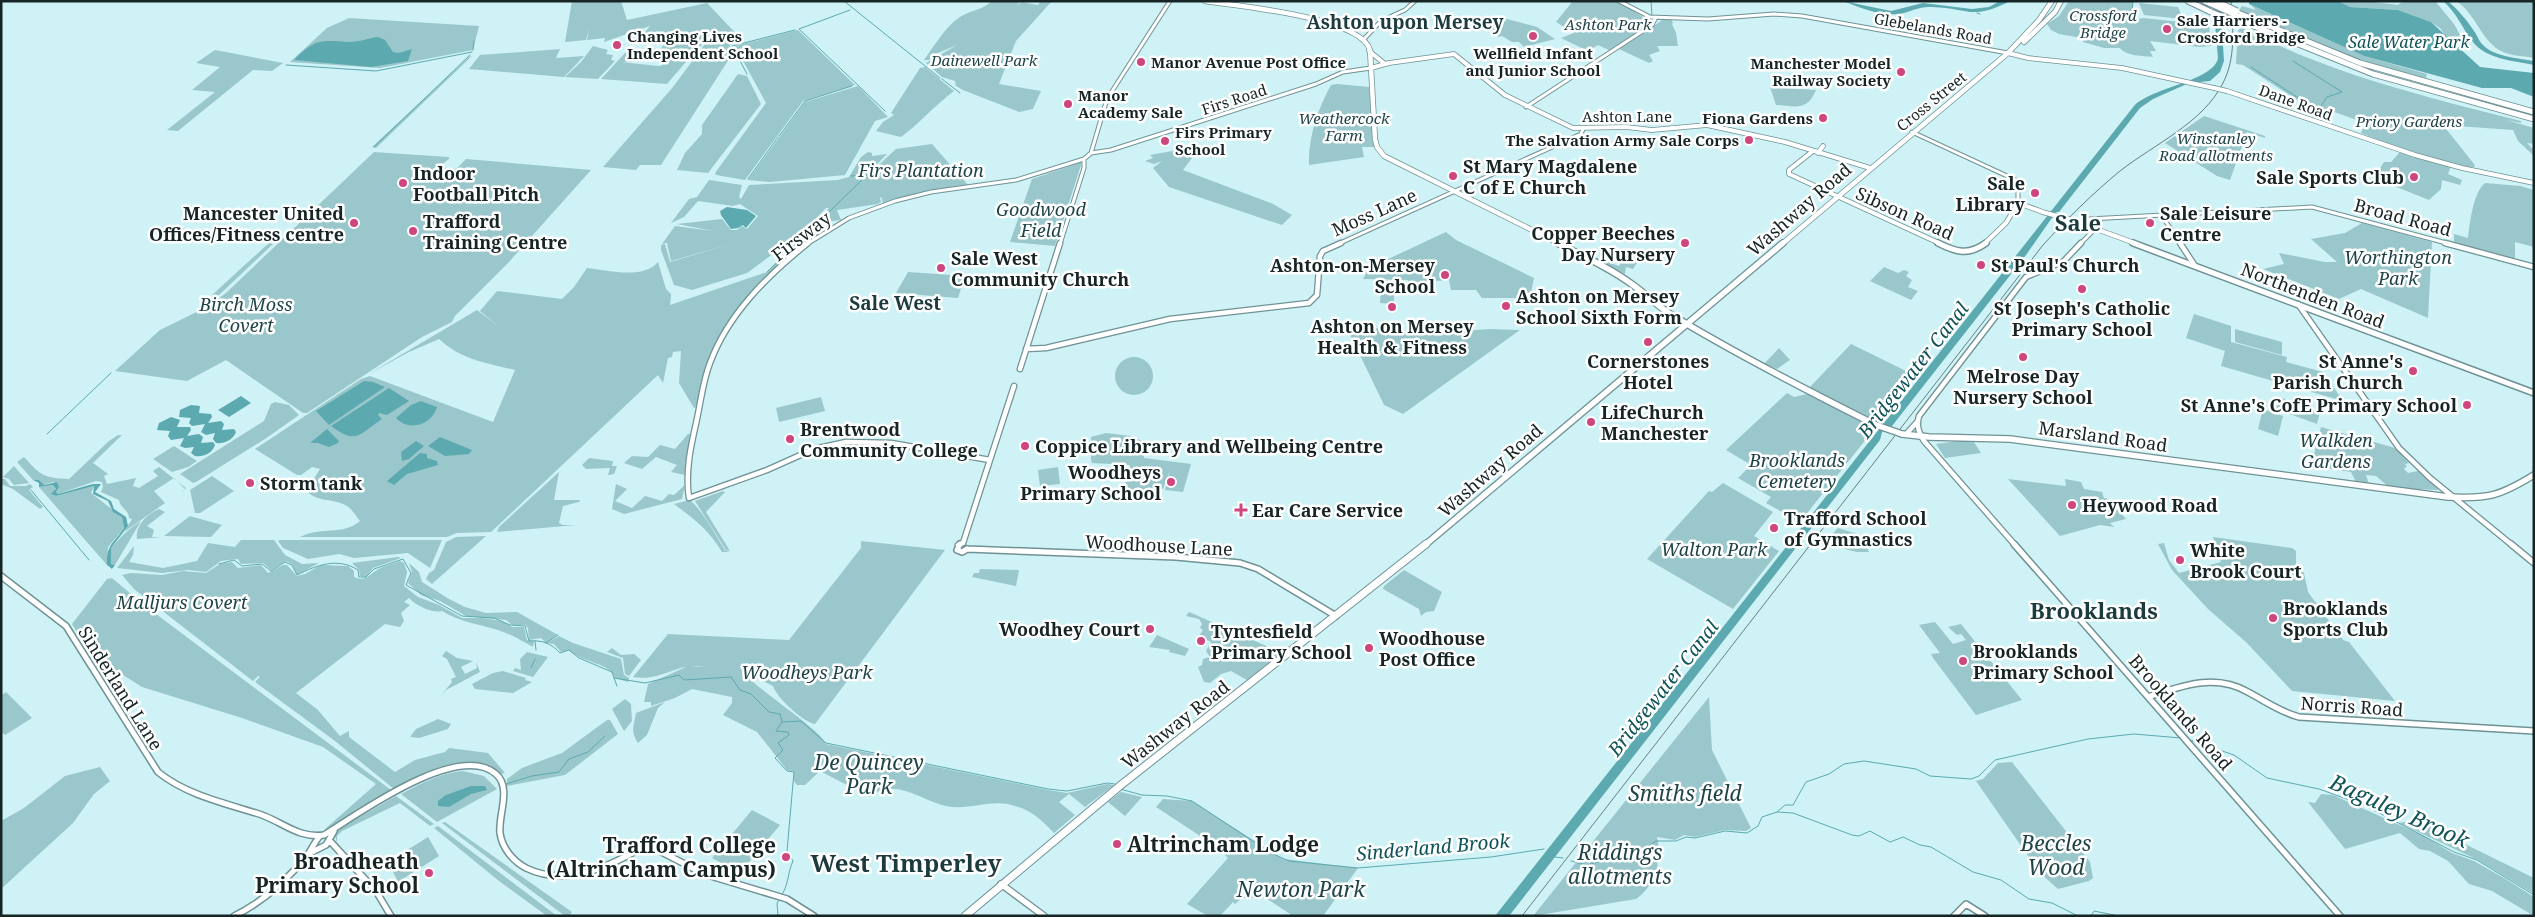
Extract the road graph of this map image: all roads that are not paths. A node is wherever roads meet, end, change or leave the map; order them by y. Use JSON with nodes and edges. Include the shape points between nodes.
{"nodes":[{"id":1,"x":1170,"y":1,"type":"edge"},
{"id":2,"x":1205,"y":1,"type":"edge"},
{"id":3,"x":1619,"y":1,"type":"edge"},
{"id":4,"x":2052,"y":1,"type":"edge"},
{"id":5,"x":2061,"y":1,"type":"edge"},
{"id":6,"x":2186,"y":1,"type":"edge"},
{"id":7,"x":2196,"y":1,"type":"edge"},
{"id":8,"x":2204,"y":1,"type":"edge"},
{"id":9,"x":1414,"y":3,"type":"edge"},
{"id":10,"x":2212,"y":4,"type":"edge"},
{"id":11,"x":2239,"y":16,"type":"junction"},
{"id":12,"x":1656,"y":17,"type":"junction"},
{"id":13,"x":2041,"y":22,"type":"junction"},
{"id":14,"x":1364,"y":39,"type":"junction"},
{"id":15,"x":2304,"y":41,"type":"junction"},
{"id":16,"x":1369,"y":49,"type":"junction"},
{"id":17,"x":2008,"y":53,"type":"junction"},
{"id":18,"x":1454,"y":54,"type":"joint"},
{"id":19,"x":1385,"y":64,"type":"junction"},
{"id":20,"x":1371,"y":68,"type":"junction"},
{"id":21,"x":1526,"y":108,"type":"junction"},
{"id":22,"x":2534,"y":117,"type":"edge"},
{"id":23,"x":1583,"y":129,"type":"junction"},
{"id":24,"x":1912,"y":132,"type":"junction"},
{"id":25,"x":1824,"y":146,"type":"dead end"},
{"id":26,"x":1815,"y":152,"type":"junction"},
{"id":27,"x":1091,"y":153,"type":"junction"},
{"id":28,"x":1084,"y":159,"type":"junction"},
{"id":29,"x":1870,"y":168,"type":"junction"},
{"id":30,"x":2534,"y":183,"type":"edge"},
{"id":31,"x":1454,"y":192,"type":"junction"},
{"id":32,"x":1837,"y":197,"type":"junction"},
{"id":33,"x":2017,"y":206,"type":"junction"},
{"id":34,"x":2162,"y":216,"type":"junction"},
{"id":35,"x":2083,"y":222,"type":"junction"},
{"id":36,"x":2096,"y":228,"type":"junction"},
{"id":37,"x":2195,"y":266,"type":"junction"},
{"id":38,"x":2534,"y":267,"type":"edge"},
{"id":39,"x":2298,"y":304,"type":"junction"},
{"id":40,"x":1688,"y":325,"type":"junction"},
{"id":41,"x":1026,"y":349,"type":"junction"},
{"id":42,"x":1020,"y":369,"type":"dead end"},
{"id":43,"x":1014,"y":386,"type":"dead end"},
{"id":44,"x":2534,"y":393,"type":"edge"},
{"id":45,"x":1917,"y":421,"type":"junction"},
{"id":46,"x":1905,"y":433,"type":"junction"},
{"id":47,"x":1921,"y":437,"type":"junction"},
{"id":48,"x":990,"y":460,"type":"junction"},
{"id":49,"x":2534,"y":475,"type":"edge"},
{"id":50,"x":2443,"y":489,"type":"junction"},
{"id":51,"x":2438,"y":495,"type":"junction"},
{"id":52,"x":2451,"y":496,"type":"junction"},
{"id":53,"x":2465,"y":497,"type":"junction"},
{"id":54,"x":2460,"y":504,"type":"junction"},
{"id":55,"x":963,"y":543,"type":"junction"},
{"id":56,"x":967,"y":549,"type":"junction"},
{"id":57,"x":2534,"y":563,"type":"edge"},
{"id":58,"x":1,"y":576,"type":"edge"},
{"id":59,"x":1336,"y":616,"type":"junction"},
{"id":60,"x":2148,"y":696,"type":"junction"},
{"id":61,"x":2534,"y":731,"type":"edge"},
{"id":62,"x":339,"y":826,"type":"junction"},
{"id":63,"x":322,"y":835,"type":"junction"},
{"id":64,"x":310,"y":836,"type":"junction"},
{"id":65,"x":330,"y":840,"type":"junction"},
{"id":66,"x":314,"y":843,"type":"junction"},
{"id":67,"x":321,"y":848,"type":"junction"},
{"id":68,"x":336,"y":850,"type":"junction"},
{"id":69,"x":307,"y":856,"type":"junction"},
{"id":70,"x":1001,"y":884,"type":"junction"},
{"id":71,"x":234,"y":916,"type":"edge"},
{"id":72,"x":390,"y":916,"type":"edge"},
{"id":73,"x":814,"y":916,"type":"edge"},
{"id":74,"x":965,"y":916,"type":"edge"},
{"id":75,"x":1044,"y":916,"type":"edge"},
{"id":76,"x":1954,"y":916,"type":"edge"},
{"id":77,"x":1985,"y":916,"type":"edge"},
{"id":78,"x":2340,"y":916,"type":"edge"}],
"edges":[{"from":1,"to":27,"type":"street","via":[[1107,99]]},
{"from":2,"to":14,"type":"main road","via":[[1334,24]]},
{"from":3,"to":12,"type":"street","name":"Glebelands Road","via":[[1646,16]]},
{"from":4,"to":13,"type":"main road"},
{"from":5,"to":13,"type":"main road","via":[[2055,12]]},
{"from":6,"to":10,"type":"highway","via":[[2202,8]]},
{"from":7,"to":10,"type":"highway"},
{"from":8,"to":10,"type":"highway"},
{"from":9,"to":14,"type":"street","via":[[1383,20]]},
{"from":10,"to":11,"type":"highway","bridge":true},
{"from":10,"to":11,"type":"highway","bridge":true},
{"from":11,"to":15,"type":"highway"},
{"from":11,"to":15,"type":"highway"},
{"from":11,"to":22,"type":"highway","via":[[2372,76]]},
{"from":12,"to":17,"type":"street","name":"Glebelands Road","via":[[1802,16]]},
{"from":12,"to":21,"type":"street","via":[[1652,25]]},
{"from":13,"to":17,"type":"main road","name":"Cross Street"},
{"from":14,"to":16,"type":"main road"},
{"from":15,"to":22,"type":"highway","via":[[2392,73]]},
{"from":16,"to":19,"type":"main road"},
{"from":16,"to":20,"type":"main road"},
{"from":17,"to":24,"type":"main road","name":"Cross Street"},
{"from":17,"to":30,"type":"main road","name":"Dane Road","bridge":true,"via":[[2024,58],[2110,65],[2183,80],[2286,109],[2326,126],[2419,156]]},
{"from":18,"to":19,"type":"main road","name":"Firs Road"},
{"from":18,"to":21,"type":"main road","name":"Ashton Lane"},
{"from":19,"to":20,"type":"main road","name":"Firs Road"},
{"from":20,"to":27,"type":"street","name":"Firs Road","via":[[1342,72],[1316,84],[1112,150]]},
{"from":20,"to":31,"type":"main road","name":"Marsland Road","via":[[1375,139],[1379,151],[1393,162]]},
{"from":21,"to":23,"type":"main road","name":"Ashton Lane"},
{"from":23,"to":26,"type":"main road","name":"Ashton Lane","via":[[1621,127],[1652,130],[1704,125],[1778,140]]},
{"from":23,"to":31,"type":"street","name":"Moss Lane","via":[[1581,134]]},
{"from":24,"to":29,"type":"main road","name":"Cross Street"},
{"from":24,"to":33,"type":"street","via":[[2018,181]]},
{"from":25,"to":26,"type":"main road"},
{"from":26,"to":29,"type":"main road","name":"Ashton Lane"},
{"from":26,"to":32,"type":"main road","name":"Sibson Road","via":[[1788,172]]},
{"from":27,"to":28,"type":"street"},
{"from":28,"to":41,"type":"street","via":[[1084,168]]},
{"from":28,"to":48,"type":"street","name":"Firsway","via":[[1017,180],[944,190],[886,204],[827,230],[792,258],[738,314],[711,358],[688,469],[689,498],[814,449],[846,442],[892,443]]},
{"from":29,"to":32,"type":"main road","name":"Washway Road"},
{"from":31,"to":40,"type":"main road","name":"Marsland Road","via":[[1618,274],[1658,307]]},
{"from":31,"to":41,"type":"street","name":"Moss Lane","via":[[1322,252],[1317,295],[1309,303],[1170,319],[1046,348]]},
{"from":32,"to":33,"type":"main road","name":"Sibson Road","via":[[1947,248],[1964,252],[1974,251],[1990,239]]},
{"from":32,"to":40,"type":"main road","name":"Washway Road"},
{"from":33,"to":35,"type":"main road","name":"Northenden Road","bridge":true},
{"from":34,"to":35,"type":"street","name":"Broad Road"},
{"from":34,"to":37,"type":"street"},
{"from":34,"to":38,"type":"street","name":"Broad Road","via":[[2312,207]]},
{"from":35,"to":36,"type":"main road","name":"Northenden Road"},
{"from":36,"to":37,"type":"main road","name":"Northenden Road"},
{"from":36,"to":45,"type":"street","via":[[2064,261],[2026,277]]},
{"from":37,"to":39,"type":"main road","name":"Northenden Road"},
{"from":39,"to":44,"type":"main road","name":"Northenden Road"},
{"from":39,"to":50,"type":"street","via":[[2399,448]]},
{"from":40,"to":46,"type":"main road","name":"Marsland Road","bridge":true,"via":[[1876,425]]},
{"from":40,"to":59,"type":"main road","name":"Washway Road"},
{"from":41,"to":42,"type":"street"},
{"from":43,"to":48,"type":"street"},
{"from":45,"to":46,"type":"street"},
{"from":45,"to":47,"type":"street"},
{"from":46,"to":47,"type":"main road","name":"Marsland Road"},
{"from":47,"to":51,"type":"main road","name":"Marsland Road","via":[[2010,439]]},
{"from":47,"to":60,"type":"street","name":"Brooklands Road"},
{"from":48,"to":55,"type":"street"},
{"from":49,"to":53,"type":"main road","name":"Marsland Road","via":[[2492,496]]},
{"from":50,"to":51,"type":"main road"},
{"from":50,"to":52,"type":"street"},
{"from":51,"to":52,"type":"main road","name":"Marsland Road"},
{"from":52,"to":53,"type":"main road","name":"Marsland Road"},
{"from":52,"to":54,"type":"street"},
{"from":53,"to":54,"type":"main road"},
{"from":54,"to":57,"type":"street"},
{"from":55,"to":56,"type":"street"},
{"from":55,"to":56,"type":"street","via":[[957,550]]},
{"from":56,"to":59,"type":"street","name":"Woodhouse Lane","via":[[1176,557],[1240,563],[1258,569]]},
{"from":58,"to":64,"type":"street","name":"Sinderland Lane","via":[[66,626],[166,781],[258,813]]},
{"from":59,"to":70,"type":"main road","name":"Washway Road"},
{"from":60,"to":61,"type":"street","name":"Norris Road","via":[[2192,683],[2216,681],[2236,686],[2276,709],[2300,717]]},
{"from":60,"to":78,"type":"street","name":"Brooklands Road"},
{"from":62,"to":63,"type":"street"},
{"from":62,"to":65,"type":"street"},
{"from":62,"to":73,"type":"street","via":[[381,799],[441,769],[473,766],[492,772],[499,778],[504,793],[499,826],[506,850],[517,863],[540,874],[574,876],[650,846],[704,874],[785,897]]},
{"from":63,"to":64,"type":"street"},
{"from":63,"to":65,"type":"street","via":[[329,836]]},
{"from":63,"to":66,"type":"street"},
{"from":64,"to":66,"type":"street"},
{"from":65,"to":67,"type":"street"},
{"from":65,"to":68,"type":"street"},
{"from":66,"to":67,"type":"street","via":[[316,848]]},
{"from":66,"to":69,"type":"street"},
{"from":67,"to":68,"type":"street"},
{"from":67,"to":69,"type":"street"},
{"from":68,"to":72,"type":"street","via":[[376,891]]},
{"from":69,"to":71,"type":"street","via":[[276,889]]},
{"from":70,"to":74,"type":"main road","name":"Washway Road"},
{"from":70,"to":75,"type":"main road"},
{"from":76,"to":77,"type":"street","via":[[1966,904]]}]}
